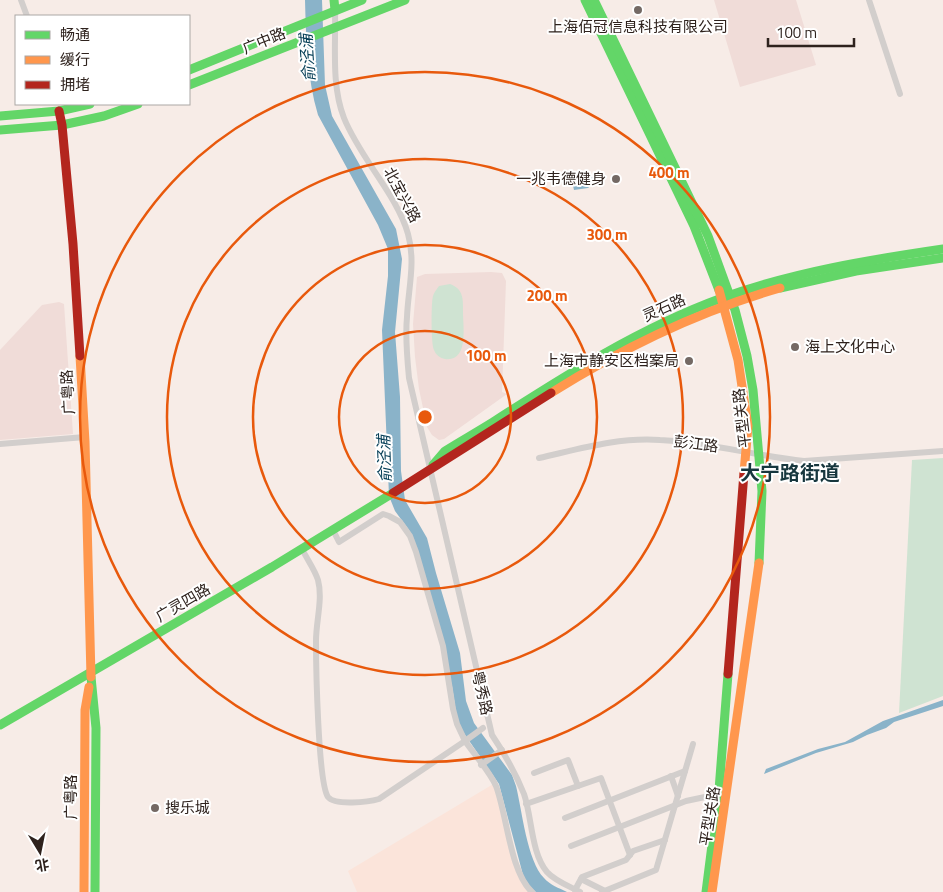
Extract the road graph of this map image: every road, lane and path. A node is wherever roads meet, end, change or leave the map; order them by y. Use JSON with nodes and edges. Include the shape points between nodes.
{"nodes":[{"id":1,"x":22,"y":0,"type":"edge"},
{"id":2,"x":362,"y":0,"type":"edge"},
{"id":3,"x":405,"y":0,"type":"edge"},
{"id":4,"x":584,"y":0,"type":"edge"},
{"id":5,"x":594,"y":0,"type":"edge"},
{"id":6,"x":869,"y":0,"type":"edge"},
{"id":7,"x":335,"y":5,"type":"edge"},
{"id":8,"x":27,"y":15,"type":"edge"},
{"id":9,"x":336,"y":26,"type":"junction"},
{"id":10,"x":190,"y":70,"type":"edge"},
{"id":11,"x":190,"y":85,"type":"edge"},
{"id":12,"x":900,"y":94,"type":"dead end"},
{"id":13,"x":79,"y":105,"type":"edge"},
{"id":14,"x":135,"y":105,"type":"edge"},
{"id":15,"x":58,"y":107,"type":"edge"},
{"id":16,"x":0,"y":116,"type":"edge"},
{"id":17,"x":62,"y":125,"type":"junction"},
{"id":18,"x":0,"y":130,"type":"edge"},
{"id":19,"x":943,"y":249,"type":"edge"},
{"id":20,"x":943,"y":258,"type":"edge"},
{"id":21,"x":727,"y":301,"type":"junction"},
{"id":22,"x":85,"y":437,"type":"junction"},
{"id":23,"x":0,"y":444,"type":"edge"},
{"id":24,"x":943,"y":451,"type":"edge"},
{"id":25,"x":746,"y":452,"type":"junction"},
{"id":26,"x":760,"y":455,"type":"junction"},
{"id":27,"x":539,"y":458,"type":"dead end"},
{"id":28,"x":429,"y":469,"type":"junction"},
{"id":29,"x":378,"y":503,"type":"joint"},
{"id":30,"x":333,"y":530,"type":"junction"},
{"id":31,"x":302,"y":549,"type":"junction"},
{"id":32,"x":91,"y":672,"type":"junction"},
{"id":33,"x":0,"y":725,"type":"edge"},
{"id":34,"x":483,"y":728,"type":"dead end"},
{"id":35,"x":466,"y":741,"type":"junction"},
{"id":36,"x":693,"y":744,"type":"dead end"},
{"id":37,"x":502,"y":750,"type":"junction"},
{"id":38,"x":482,"y":765,"type":"junction"},
{"id":39,"x":685,"y":771,"type":"junction"},
{"id":40,"x":534,"y":773,"type":"dead end"},
{"id":41,"x":670,"y":776,"type":"junction"},
{"id":42,"x":578,"y":786,"type":"junction"},
{"id":43,"x":719,"y":794,"type":"junction"},
{"id":44,"x":678,"y":796,"type":"junction"},
{"id":45,"x":610,"y":801,"type":"junction"},
{"id":46,"x":526,"y":804,"type":"junction"},
{"id":47,"x":675,"y":805,"type":"junction"},
{"id":48,"x":565,"y":818,"type":"dead end"},
{"id":49,"x":620,"y":827,"type":"junction"},
{"id":50,"x":665,"y":840,"type":"junction"},
{"id":51,"x":570,"y":846,"type":"dead end"},
{"id":52,"x":630,"y":855,"type":"junction"},
{"id":53,"x":581,"y":879,"type":"junction"},
{"id":54,"x":577,"y":891,"type":"edge"},
{"id":55,"x":602,"y":891,"type":"edge"},
{"id":56,"x":84,"y":892,"type":"edge"},
{"id":57,"x":95,"y":892,"type":"edge"},
{"id":58,"x":532,"y":892,"type":"edge"},
{"id":59,"x":706,"y":892,"type":"edge"},
{"id":60,"x":712,"y":892,"type":"edge"}],
"edges":[{"from":1,"to":8,"type":"street"},
{"from":2,"to":7,"type":"main road","name":"广中路"},
{"from":3,"to":9,"type":"main road","name":"广中路"},
{"from":4,"to":21,"type":"main road","name":"平型关路"},
{"from":5,"to":21,"type":"main road","name":"平型关路","via":[[711,244]]},
{"from":6,"to":12,"type":"street"},
{"from":7,"to":9,"type":"street","name":"北宝兴路"},
{"from":7,"to":10,"type":"main road","name":"广中路","via":[[306,23]]},
{"from":9,"to":11,"type":"main road","name":"广中路"},
{"from":9,"to":28,"type":"street","name":"北宝兴路","via":[[336,82],[342,113],[398,211],[409,238],[412,264],[406,332],[408,368]]},
{"from":13,"to":15,"type":"main road"},
{"from":14,"to":17,"type":"main road"},
{"from":15,"to":16,"type":"main road"},
{"from":15,"to":17,"type":"main road","name":"广粤路"},
{"from":17,"to":18,"type":"main road"},
{"from":17,"to":22,"type":"main road","name":"广粤路"},
{"from":19,"to":21,"type":"main road","name":"灵石路","via":[[840,265],[755,286]]},
{"from":20,"to":21,"type":"main road","name":"灵石路","via":[[803,282]]},
{"from":21,"to":25,"type":"main road","name":"平型关路","via":[[745,396]]},
{"from":21,"to":26,"type":"main road","name":"平型关路","via":[[747,356]]},
{"from":21,"to":28,"type":"main road","name":"灵石路","via":[[599,364]]},
{"from":22,"to":23,"type":"street"},
{"from":22,"to":32,"type":"main road","name":"广粤路"},
{"from":24,"to":26,"type":"street","name":"彭江路","via":[[804,461]]},
{"from":25,"to":26,"type":"street","name":"彭江路"},
{"from":25,"to":27,"type":"street","name":"彭江路","via":[[660,440],[632,440],[602,443]]},
{"from":25,"to":43,"type":"main road","name":"平型关路"},
{"from":26,"to":60,"type":"main road","name":"平型关路","via":[[759,571]]},
{"from":28,"to":29,"type":"main road","name":"灵石路"},
{"from":28,"to":37,"type":"street","name":"粤秀路","via":[[492,736]]},
{"from":29,"to":30,"type":"main road","name":"广灵四路"},
{"from":30,"to":31,"type":"main road","name":"广灵四路"},
{"from":30,"to":35,"type":"street","via":[[339,542],[382,514],[400,522],[410,536],[443,646],[457,724]]},
{"from":31,"to":32,"type":"main road","name":"广灵四路"},
{"from":31,"to":35,"type":"street","via":[[318,579],[316,640],[321,760],[329,798],[335,802],[379,799]]},
{"from":32,"to":33,"type":"main road","name":"广灵四路"},
{"from":32,"to":56,"type":"main road","name":"广粤路","via":[[85,710]]},
{"from":32,"to":57,"type":"main road","name":"广粤路","via":[[96,728]]},
{"from":34,"to":35,"type":"street"},
{"from":35,"to":38,"type":"street"},
{"from":36,"to":39,"type":"street"},
{"from":37,"to":38,"type":"street"},
{"from":37,"to":46,"type":"street","name":"粤秀路"},
{"from":38,"to":58,"type":"street","via":[[495,783],[517,866]]},
{"from":39,"to":41,"type":"street"},
{"from":39,"to":44,"type":"street"},
{"from":40,"to":42,"type":"street","via":[[568,760]]},
{"from":41,"to":44,"type":"street"},
{"from":41,"to":45,"type":"street"},
{"from":42,"to":45,"type":"street","via":[[601,778]]},
{"from":42,"to":46,"type":"street"},
{"from":43,"to":47,"type":"street"},
{"from":43,"to":59,"type":"main road","name":"平型关路"},
{"from":44,"to":47,"type":"street"},
{"from":45,"to":48,"type":"street"},
{"from":45,"to":49,"type":"street"},
{"from":46,"to":54,"type":"street","name":"粤秀路","via":[[543,867],[554,878]]},
{"from":47,"to":49,"type":"street"},
{"from":47,"to":50,"type":"street"},
{"from":49,"to":51,"type":"street"},
{"from":49,"to":52,"type":"street"},
{"from":50,"to":52,"type":"street"},
{"from":50,"to":55,"type":"street","via":[[656,870]]},
{"from":52,"to":53,"type":"street","via":[[626,860]]},
{"from":53,"to":54,"type":"street"},
{"from":53,"to":55,"type":"street"}]}
